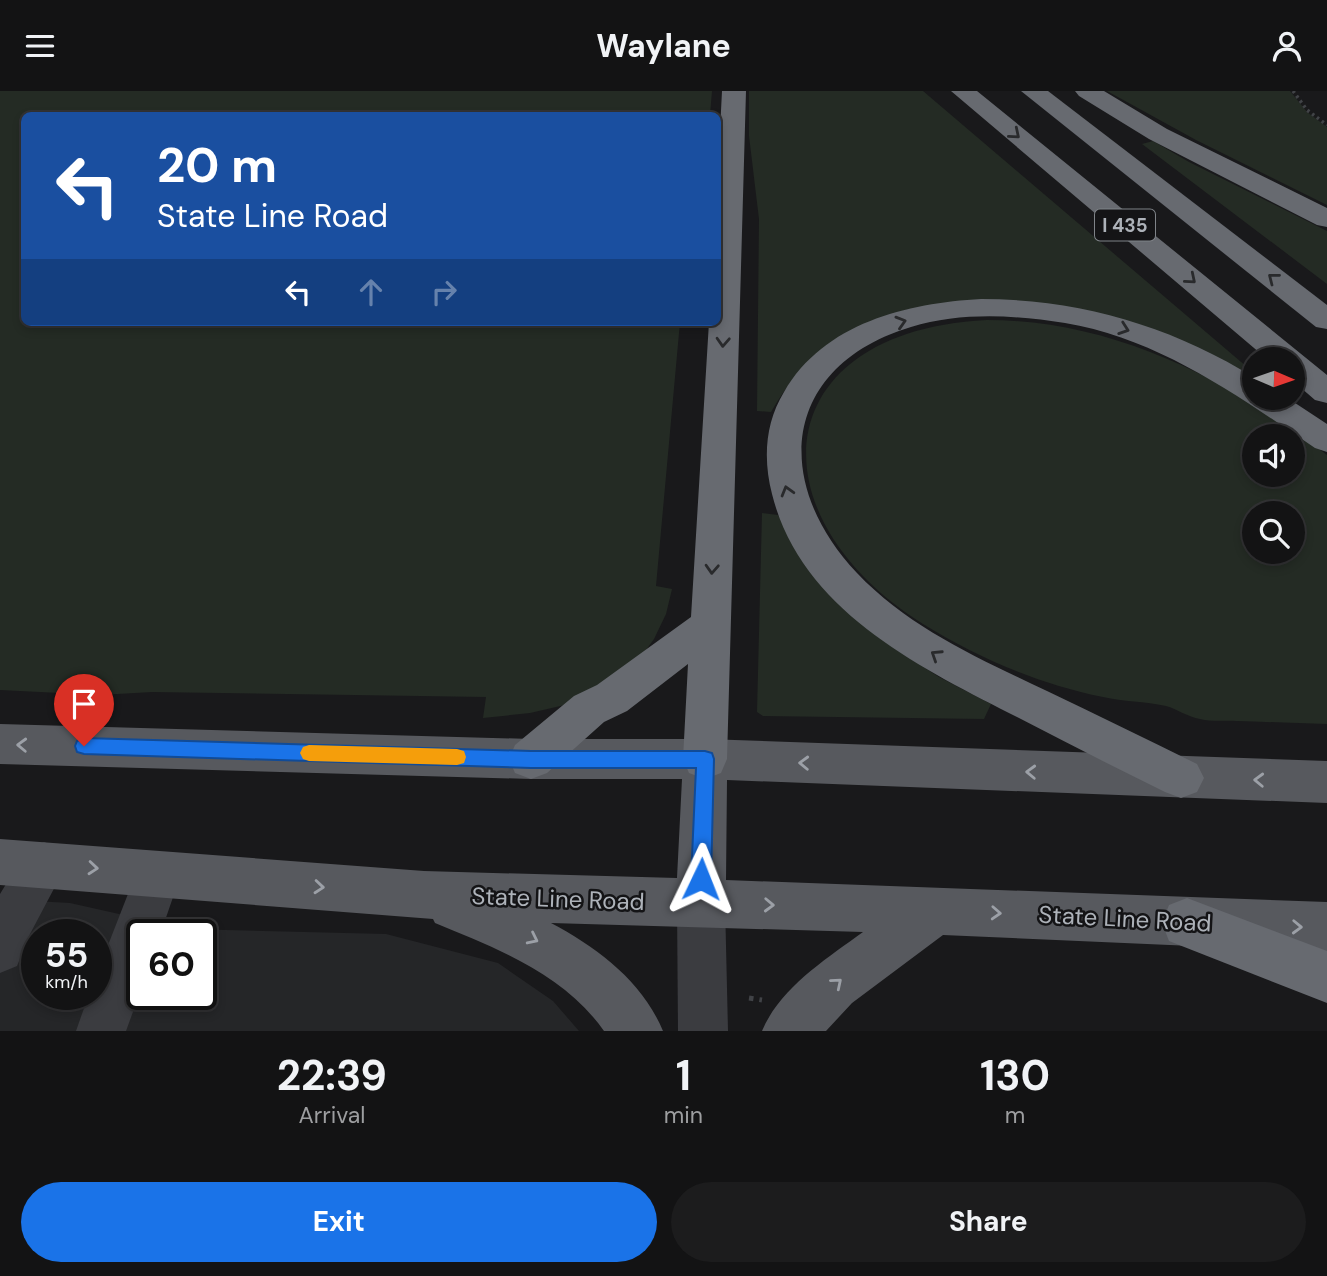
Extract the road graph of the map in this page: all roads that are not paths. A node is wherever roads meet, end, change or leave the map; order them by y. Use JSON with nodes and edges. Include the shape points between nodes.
{"nodes":[{"id":1,"x":734,"y":91,"type":"edge"},
{"id":2,"x":963,"y":91,"type":"edge"},
{"id":3,"x":1033,"y":91,"type":"edge"},
{"id":4,"x":1087,"y":91,"type":"edge"},
{"id":5,"x":1327,"y":219,"type":"edge"},
{"id":6,"x":1327,"y":320,"type":"edge"},
{"id":7,"x":1272,"y":347,"type":"edge"},
{"id":8,"x":1306,"y":375,"type":"edge"},
{"id":9,"x":1242,"y":385,"type":"edge"},
{"id":10,"x":1327,"y":392,"type":"edge"},
{"id":11,"x":1282,"y":410,"type":"edge"},
{"id":12,"x":1327,"y":440,"type":"edge"},
{"id":13,"x":710,"y":625,"type":"junction"},
{"id":14,"x":0,"y":744,"type":"edge"},
{"id":15,"x":531,"y":759,"type":"junction"},
{"id":16,"x":705,"y":759,"type":"junction"},
{"id":17,"x":1181,"y":778,"type":"junction"},
{"id":18,"x":1327,"y":782,"type":"edge"},
{"id":19,"x":22,"y":863,"type":"edge"},
{"id":20,"x":158,"y":874,"type":"junction"},
{"id":21,"x":424,"y":895,"type":"junction"},
{"id":22,"x":701,"y":903,"type":"junction"},
{"id":23,"x":935,"y":910,"type":"junction"},
{"id":24,"x":1186,"y":923,"type":"junction"},
{"id":25,"x":1327,"y":927,"type":"edge"},
{"id":26,"x":0,"y":949,"type":"edge"},
{"id":27,"x":1327,"y":977,"type":"edge"},
{"id":28,"x":101,"y":1031,"type":"edge"},
{"id":29,"x":636,"y":1031,"type":"edge"},
{"id":30,"x":703,"y":1031,"type":"edge"},
{"id":31,"x":789,"y":1031,"type":"edge"}],
"edges":[{"from":1,"to":13,"type":"highway","one_way":true},
{"from":2,"to":7,"type":"highway","number":"I 435","one_way":true},
{"from":6,"to":3,"type":"highway","number":"I 435","one_way":true},
{"from":4,"to":5,"type":"highway","via":[[1158,134]]},
{"from":8,"to":10,"type":"highway"},
{"from":17,"to":9,"type":"highway","one_way":true,"via":[[958,669],[855,596],[823,561],[790,502],[783,476],[787,422],[807,382],[842,348],[902,321],[976,308],[1046,311],[1111,325],[1204,361]]},
{"from":11,"to":12,"type":"highway"},
{"from":13,"to":15,"type":"highway","via":[[612,698],[589,709]]},
{"from":13,"to":16,"type":"highway"},
{"from":15,"to":14,"type":"main road","one_way":true},
{"from":15,"to":16,"type":"main road"},
{"from":17,"to":16,"type":"main road","one_way":true},
{"from":16,"to":22,"type":"main road"},
{"from":18,"to":17,"type":"main road","one_way":true},
{"from":19,"to":20,"type":"main road","name":"State Line Road","one_way":true},
{"from":19,"to":26,"type":"street"},
{"from":20,"to":21,"type":"main road","name":"State Line Road","one_way":true},
{"from":20,"to":28,"type":"street"},
{"from":21,"to":22,"type":"main road","name":"State Line Road"},
{"from":21,"to":29,"type":"main road","one_way":true,"via":[[560,953],[620,1005]]},
{"from":22,"to":23,"type":"main road","name":"State Line Road","one_way":true},
{"from":22,"to":30,"type":"street"},
{"from":23,"to":24,"type":"main road","name":"State Line Road","one_way":true},
{"from":31,"to":23,"type":"main road","one_way":true,"via":[[834,985]]},
{"from":24,"to":25,"type":"main road","name":"State Line Road","one_way":true},
{"from":24,"to":27,"type":"highway"}]}
